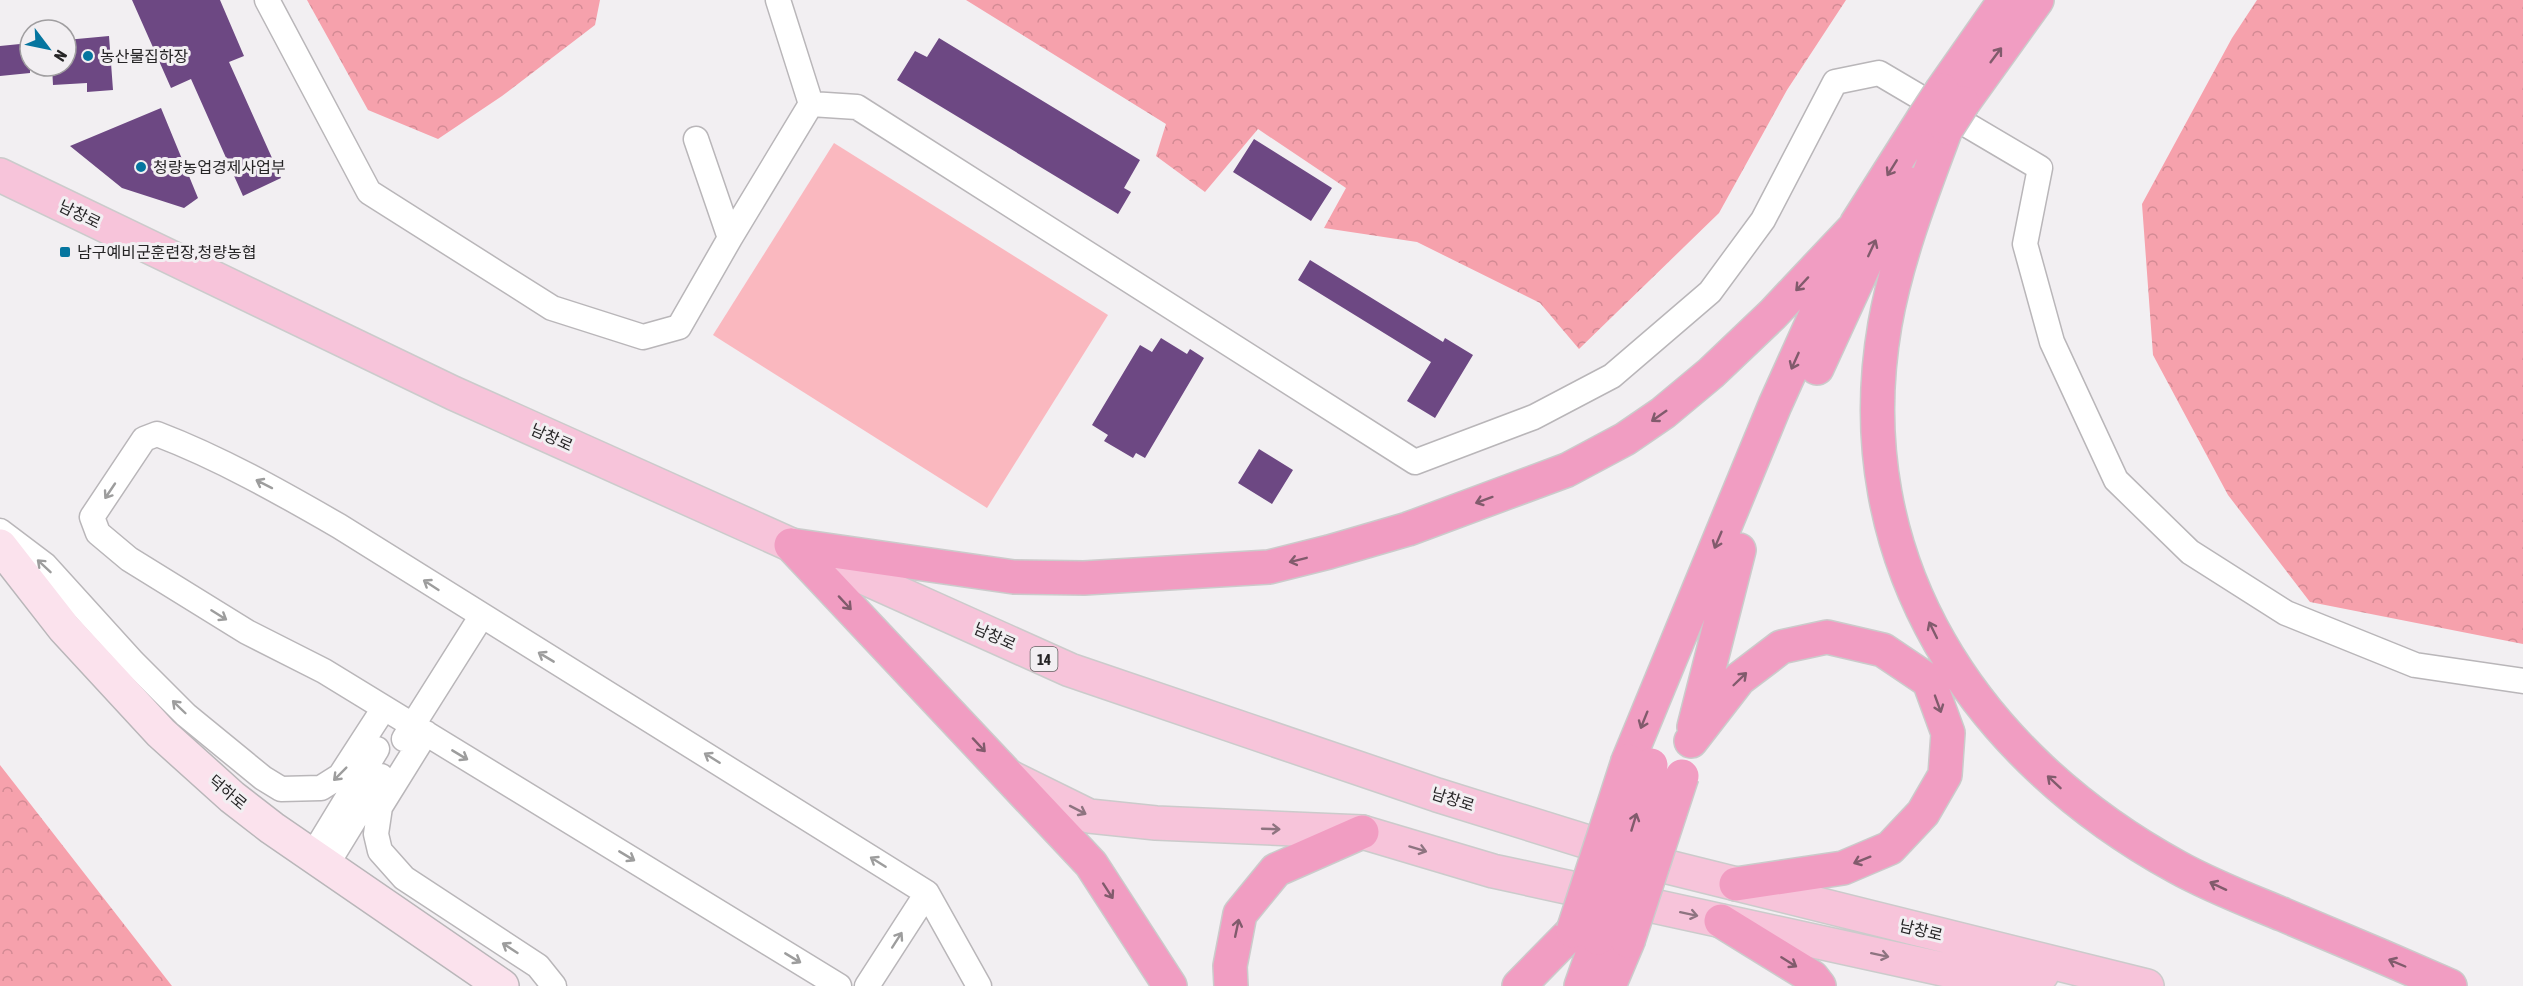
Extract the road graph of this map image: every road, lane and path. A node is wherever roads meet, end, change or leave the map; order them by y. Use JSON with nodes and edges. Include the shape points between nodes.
{"nodes":[{"id":1,"x":267,"y":0,"type":"edge"},
{"id":2,"x":778,"y":0,"type":"edge"},
{"id":3,"x":2005,"y":0,"type":"edge"},
{"id":4,"x":2037,"y":0,"type":"edge"},
{"id":5,"x":811,"y":104,"type":"junction"},
{"id":6,"x":1944,"y":114,"type":"junction"},
{"id":7,"x":696,"y":139,"type":"dead end"},
{"id":8,"x":0,"y":175,"type":"edge"},
{"id":9,"x":1856,"y":226,"type":"junction"},
{"id":10,"x":729,"y":238,"type":"junction"},
{"id":11,"x":0,"y":531,"type":"edge"},
{"id":12,"x":791,"y":545,"type":"junction"},
{"id":13,"x":0,"y":546,"type":"edge"},
{"id":14,"x":1739,"y":550,"type":"junction"},
{"id":15,"x":474,"y":612,"type":"junction"},
{"id":16,"x":2523,"y":681,"type":"edge"},
{"id":17,"x":405,"y":721,"type":"junction"},
{"id":18,"x":1691,"y":741,"type":"junction"},
{"id":19,"x":1640,"y":763,"type":"junction"},
{"id":20,"x":1007,"y":775,"type":"junction"},
{"id":21,"x":1362,"y":832,"type":"junction"},
{"id":22,"x":319,"y":861,"type":"junction"},
{"id":23,"x":1736,"y":884,"type":"junction"},
{"id":24,"x":927,"y":893,"type":"junction"},
{"id":25,"x":1721,"y":921,"type":"junction"},
{"id":26,"x":1600,"y":936,"type":"junction"},
{"id":27,"x":2101,"y":975,"type":"junction"},
{"id":28,"x":502,"y":986,"type":"edge"},
{"id":29,"x":554,"y":986,"type":"edge"},
{"id":30,"x":838,"y":986,"type":"edge"},
{"id":31,"x":867,"y":986,"type":"edge"},
{"id":32,"x":979,"y":986,"type":"edge"},
{"id":33,"x":1170,"y":986,"type":"edge"},
{"id":34,"x":1231,"y":986,"type":"edge"},
{"id":35,"x":1519,"y":986,"type":"edge"},
{"id":36,"x":1553,"y":986,"type":"edge"},
{"id":37,"x":1581,"y":986,"type":"edge"},
{"id":38,"x":1609,"y":986,"type":"edge"},
{"id":39,"x":1820,"y":986,"type":"edge"},
{"id":40,"x":2147,"y":986,"type":"edge"},
{"id":41,"x":2450,"y":986,"type":"edge"}],
"edges":[{"from":1,"to":10,"type":"street","via":[[369,192],[552,308],[643,337],[679,327]]},
{"from":2,"to":5,"type":"street"},
{"from":3,"to":6,"type":"highway"},
{"from":6,"to":4,"type":"highway","one_way":true},
{"from":5,"to":10,"type":"street"},
{"from":5,"to":16,"type":"street","via":[[857,107],[1415,462],[1534,417],[1612,376],[1710,292],[1763,220],[1834,82],[1879,73],[2040,168],[2025,244],[2052,342],[2116,480],[2190,552],[2286,613],[2415,665]]},
{"from":6,"to":9,"type":"highway","one_way":true},
{"from":14,"to":6,"type":"highway","one_way":true,"via":[[1795,414],[1880,231]]},
{"from":41,"to":6,"type":"highway","one_way":true,"via":[[2244,898],[2144,848],[2069,796],[2024,753],[1980,705],[1941,646],[1914,592],[1893,533],[1881,480],[1877,417],[1885,325],[1906,236]]},
{"from":7,"to":10,"type":"street"},
{"from":8,"to":12,"type":"main road","name":"남창로","number":"14","via":[[453,393]]},
{"from":9,"to":12,"type":"highway","one_way":true,"via":[[1711,373],[1625,439],[1567,470],[1408,528],[1329,552],[1269,567],[1084,578],[1014,577]]},
{"from":9,"to":19,"type":"highway","one_way":true,"via":[[1770,416]]},
{"from":17,"to":11,"type":"street","one_way":true,"via":[[321,788],[281,789],[186,715],[45,565]]},
{"from":12,"to":20,"type":"highway","one_way":true},
{"from":12,"to":23,"type":"main road","name":"남창로","number":"14","via":[[1070,670],[1437,795],[1668,867]]},
{"from":13,"to":22,"type":"main road","name":"덕하로","via":[[64,628],[160,733],[232,797]]},
{"from":14,"to":18,"type":"highway"},
{"from":14,"to":19,"type":"highway"},
{"from":15,"to":17,"type":"street"},
{"from":15,"to":17,"type":"street","one_way":true,"via":[[278,491],[157,434],[144,439],[92,517],[98,533],[129,560]]},
{"from":24,"to":15,"type":"street","one_way":true},
{"from":17,"to":22,"type":"street"},
{"from":29,"to":17,"type":"street","one_way":true,"via":[[538,966],[404,878],[380,852],[376,834],[380,807]]},
{"from":17,"to":30,"type":"street","one_way":true},
{"from":18,"to":23,"type":"highway","one_way":true,"via":[[1739,679],[1781,647],[1827,637],[1883,650],[1929,681],[1948,733],[1945,775],[1923,813],[1890,848],[1843,868]]},
{"from":18,"to":26,"type":"highway","bridge":true,"via":[[1682,776]]},
{"from":19,"to":26,"type":"highway","bridge":true},
{"from":20,"to":21,"type":"main road","one_way":true,"via":[[1089,816],[1156,823]]},
{"from":20,"to":33,"type":"highway","one_way":true,"via":[[1091,864]]},
{"from":21,"to":25,"type":"main road","one_way":true,"via":[[1493,871]]},
{"from":34,"to":21,"type":"highway","one_way":true,"via":[[1230,966],[1240,914],[1276,870]]},
{"from":22,"to":28,"type":"main road","name":"덕하로"},
{"from":23,"to":27,"type":"main road","name":"남창로","number":"14"},
{"from":31,"to":24,"type":"street","one_way":true},
{"from":24,"to":32,"type":"street"},
{"from":25,"to":27,"type":"main road","one_way":true,"via":[[1956,972]]},
{"from":25,"to":39,"type":"highway","one_way":true,"via":[[1812,977]]},
{"from":26,"to":35,"type":"highway"},
{"from":26,"to":36,"type":"highway"},
{"from":26,"to":37,"type":"highway"},
{"from":26,"to":38,"type":"highway"},
{"from":27,"to":40,"type":"main road","name":"남창로","number":"14"}]}
